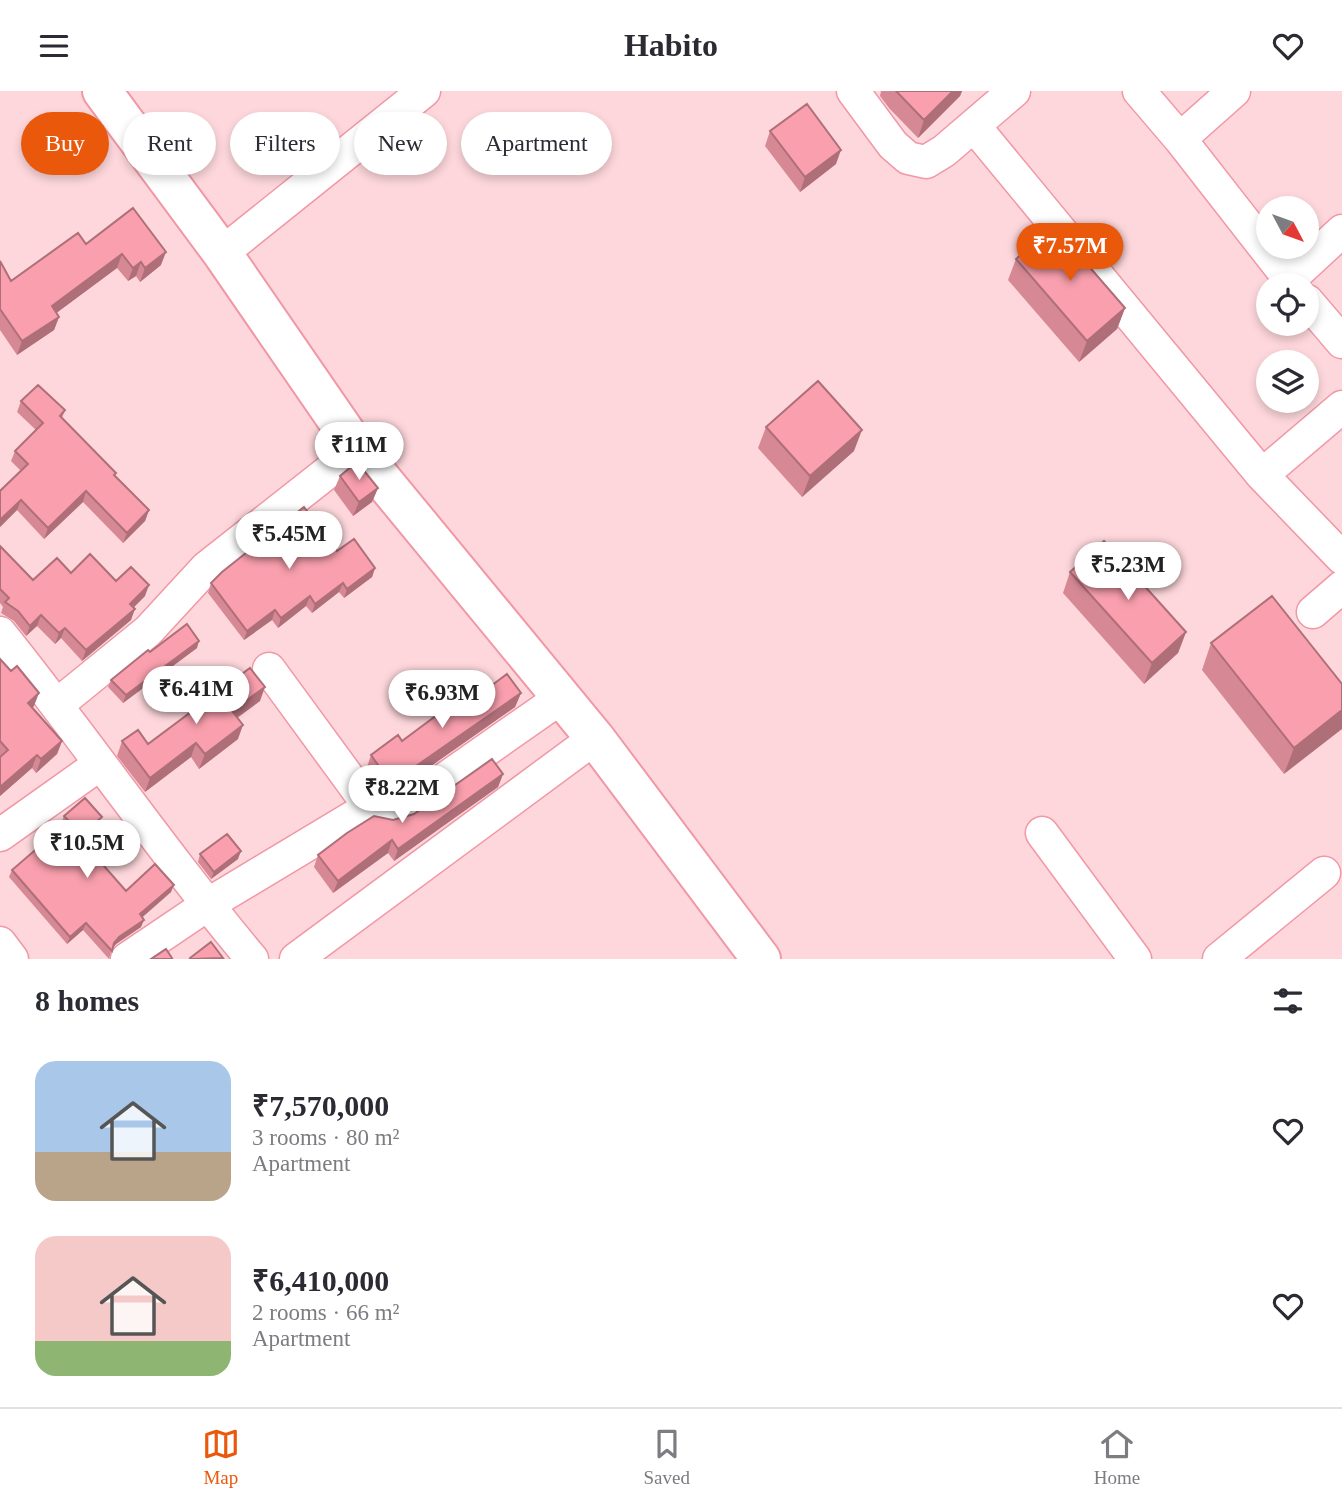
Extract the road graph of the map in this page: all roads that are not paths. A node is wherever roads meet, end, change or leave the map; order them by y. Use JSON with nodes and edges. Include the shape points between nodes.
{"nodes":[{"id":1,"x":102,"y":91,"type":"edge"},
{"id":2,"x":424,"y":91,"type":"edge"},
{"id":3,"x":853,"y":91,"type":"edge"},
{"id":4,"x":1139,"y":91,"type":"edge"},
{"id":5,"x":1234,"y":91,"type":"edge"},
{"id":6,"x":1006,"y":93,"type":"edge"},
{"id":7,"x":974,"y":126,"type":"junction"},
{"id":8,"x":1180,"y":139,"type":"junction"},
{"id":9,"x":1342,"y":231,"type":"edge"},
{"id":10,"x":222,"y":253,"type":"junction"},
{"id":11,"x":1285,"y":273,"type":"edge"},
{"id":12,"x":1309,"y":273,"type":"edge"},
{"id":13,"x":1319,"y":315,"type":"edge"},
{"id":14,"x":1342,"y":342,"type":"edge"},
{"id":15,"x":1342,"y":407,"type":"edge"},
{"id":16,"x":358,"y":449,"type":"junction"},
{"id":17,"x":1262,"y":475,"type":"junction"},
{"id":18,"x":1342,"y":558,"type":"edge"},
{"id":19,"x":1342,"y":587,"type":"edge"},
{"id":20,"x":1313,"y":612,"type":"dead end"},
{"id":21,"x":0,"y":633,"type":"edge"},
{"id":22,"x":269,"y":670,"type":"dead end"},
{"id":23,"x":562,"y":697,"type":"junction"},
{"id":24,"x":57,"y":705,"type":"junction"},
{"id":25,"x":595,"y":739,"type":"junction"},
{"id":26,"x":100,"y":764,"type":"junction"},
{"id":27,"x":370,"y":807,"type":"junction"},
{"id":28,"x":1042,"y":832,"type":"dead end"},
{"id":29,"x":0,"y":835,"type":"edge"},
{"id":30,"x":1324,"y":873,"type":"dead end"},
{"id":31,"x":207,"y":905,"type":"junction"},
{"id":32,"x":0,"y":943,"type":"edge"},
{"id":33,"x":12,"y":959,"type":"edge"},
{"id":34,"x":127,"y":959,"type":"edge"},
{"id":35,"x":252,"y":959,"type":"edge"},
{"id":36,"x":296,"y":959,"type":"edge"},
{"id":37,"x":761,"y":959,"type":"edge"},
{"id":38,"x":1135,"y":959,"type":"edge"},
{"id":39,"x":1219,"y":959,"type":"edge"}],
"edges":[{"from":1,"to":10,"type":"street"},
{"from":2,"to":10,"type":"street"},
{"from":3,"to":7,"type":"street","via":[[908,158],[926,162]]},
{"from":4,"to":8,"type":"street"},
{"from":5,"to":8,"type":"street"},
{"from":6,"to":7,"type":"street"},
{"from":7,"to":17,"type":"street"},
{"from":8,"to":11,"type":"street"},
{"from":9,"to":12,"type":"street"},
{"from":10,"to":16,"type":"street"},
{"from":13,"to":14,"type":"street"},
{"from":15,"to":17,"type":"street"},
{"from":16,"to":23,"type":"street"},
{"from":16,"to":24,"type":"street","via":[[206,568],[148,631]]},
{"from":17,"to":18,"type":"street"},
{"from":19,"to":20,"type":"street"},
{"from":21,"to":24,"type":"street"},
{"from":22,"to":27,"type":"street"},
{"from":23,"to":25,"type":"street"},
{"from":23,"to":27,"type":"street","via":[[398,811],[378,814]]},
{"from":24,"to":26,"type":"street"},
{"from":25,"to":36,"type":"street"},
{"from":25,"to":37,"type":"street"},
{"from":26,"to":29,"type":"street"},
{"from":26,"to":31,"type":"street"},
{"from":27,"to":31,"type":"street"},
{"from":28,"to":38,"type":"street"},
{"from":30,"to":39,"type":"street"},
{"from":31,"to":34,"type":"street"},
{"from":31,"to":35,"type":"street"},
{"from":32,"to":33,"type":"street"}]}
